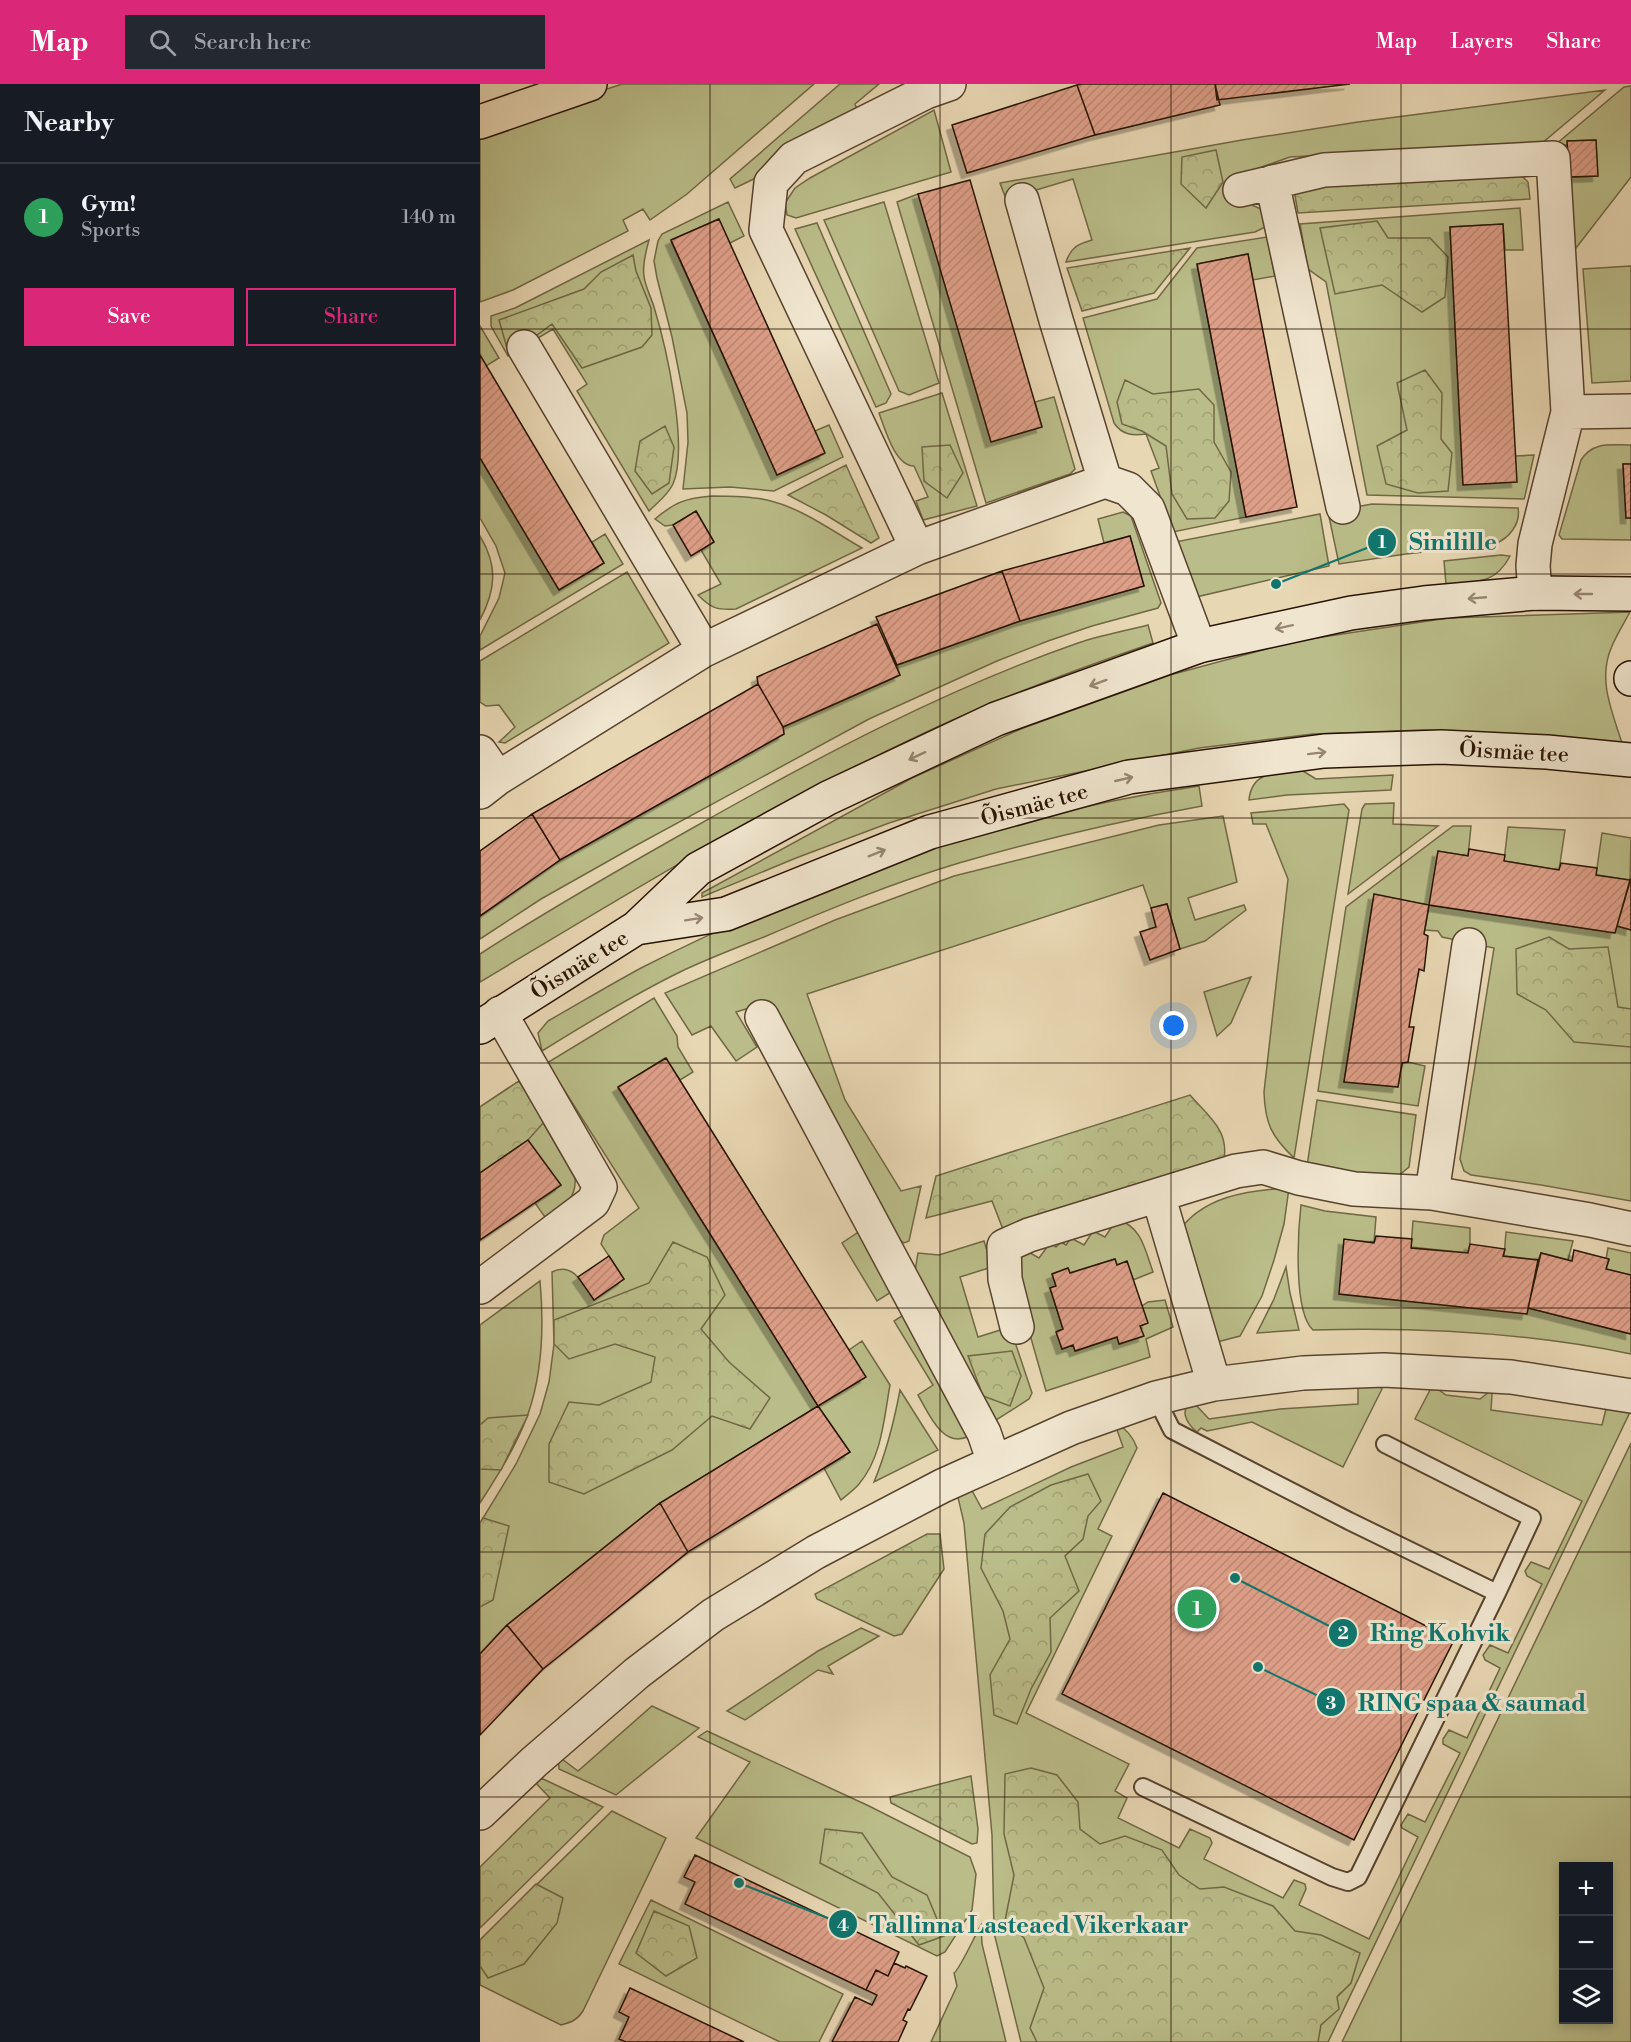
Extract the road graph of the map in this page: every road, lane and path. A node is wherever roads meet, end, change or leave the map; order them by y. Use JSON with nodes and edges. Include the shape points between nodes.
{"nodes":[{"id":1,"x":590,"y":84,"type":"edge"},
{"id":2,"x":949,"y":84,"type":"edge"},
{"id":3,"x":480,"y":122,"type":"edge"},
{"id":4,"x":1272,"y":182,"type":"junction"},
{"id":5,"x":1240,"y":189,"type":"dead end"},
{"id":6,"x":1022,"y":200,"type":"dead end"},
{"id":7,"x":524,"y":347,"type":"dead end"},
{"id":8,"x":1631,"y":411,"type":"edge"},
{"id":9,"x":1568,"y":412,"type":"junction"},
{"id":10,"x":1106,"y":481,"type":"junction"},
{"id":11,"x":1343,"y":507,"type":"dead end"},
{"id":12,"x":918,"y":548,"type":"junction"},
{"id":13,"x":1535,"y":593,"type":"junction"},
{"id":14,"x":1631,"y":594,"type":"edge"},
{"id":15,"x":1199,"y":646,"type":"junction"},
{"id":16,"x":704,"y":650,"type":"junction"},
{"id":17,"x":1631,"y":760,"type":"edge"},
{"id":18,"x":486,"y":774,"type":"edge"},
{"id":19,"x":636,"y":928,"type":"junction"},
{"id":20,"x":1469,"y":945,"type":"dead end"},
{"id":21,"x":762,"y":1017,"type":"dead end"},
{"id":22,"x":490,"y":1020,"type":"edge"},
{"id":23,"x":1432,"y":1192,"type":"junction"},
{"id":24,"x":1158,"y":1195,"type":"junction"},
{"id":25,"x":1631,"y":1229,"type":"edge"},
{"id":26,"x":480,"y":1287,"type":"edge"},
{"id":27,"x":1017,"y":1327,"type":"dead end"},
{"id":28,"x":1214,"y":1384,"type":"junction"},
{"id":29,"x":1631,"y":1396,"type":"edge"},
{"id":30,"x":1155,"y":1398,"type":"junction"},
{"id":31,"x":1385,"y":1444,"type":"dead end"},
{"id":32,"x":994,"y":1462,"type":"junction"},
{"id":33,"x":1497,"y":1593,"type":"junction"},
{"id":34,"x":1143,"y":1787,"type":"dead end"},
{"id":35,"x":480,"y":1813,"type":"edge"}],
"edges":[{"from":1,"to":3,"type":"main road"},
{"from":2,"to":12,"type":"street","via":[[794,158],[771,183],[766,230]]},
{"from":4,"to":5,"type":"street"},
{"from":4,"to":9,"type":"street","via":[[1324,170],[1553,158]]},
{"from":4,"to":11,"type":"street"},
{"from":6,"to":10,"type":"street"},
{"from":7,"to":16,"type":"street"},
{"from":8,"to":9,"type":"street"},
{"from":9,"to":13,"type":"street","via":[[1535,544]]},
{"from":10,"to":12,"type":"street"},
{"from":10,"to":15,"type":"street","via":[[1128,489],[1148,509]]},
{"from":12,"to":16,"type":"street"},
{"from":14,"to":13,"type":"street","one_way":true},
{"from":13,"to":15,"type":"street","one_way":true,"via":[[1351,613]]},
{"from":15,"to":19,"type":"street","one_way":true,"via":[[996,719],[828,798],[698,869]]},
{"from":16,"to":18,"type":"street"},
{"from":19,"to":17,"type":"street","name":"Õismäe tee","one_way":true,"via":[[726,914],[930,832],[1129,777],[1324,752],[1442,747]]},
{"from":19,"to":22,"type":"street","name":"Õismäe tee"},
{"from":20,"to":23,"type":"street"},
{"from":21,"to":32,"type":"street","via":[[984,1433]]},
{"from":22,"to":26,"type":"street","via":[[600,1187],[593,1202]]},
{"from":23,"to":24,"type":"street","via":[[1354,1189],[1263,1167],[1236,1171]]},
{"from":23,"to":25,"type":"street"},
{"from":24,"to":27,"type":"street","via":[[1004,1246],[1005,1280]]},
{"from":24,"to":28,"type":"street"},
{"from":28,"to":29,"type":"street","via":[[1303,1373],[1384,1370],[1510,1377]]},
{"from":28,"to":30,"type":"street"},
{"from":30,"to":32,"type":"street","via":[[1071,1428]]},
{"from":30,"to":33,"type":"lane","via":[[1172,1430]]},
{"from":31,"to":33,"type":"lane","via":[[1532,1518]]},
{"from":32,"to":35,"type":"street","via":[[816,1552],[713,1615],[637,1673]]},
{"from":33,"to":34,"type":"lane","via":[[1358,1877],[1348,1881],[1332,1876]]}]}
